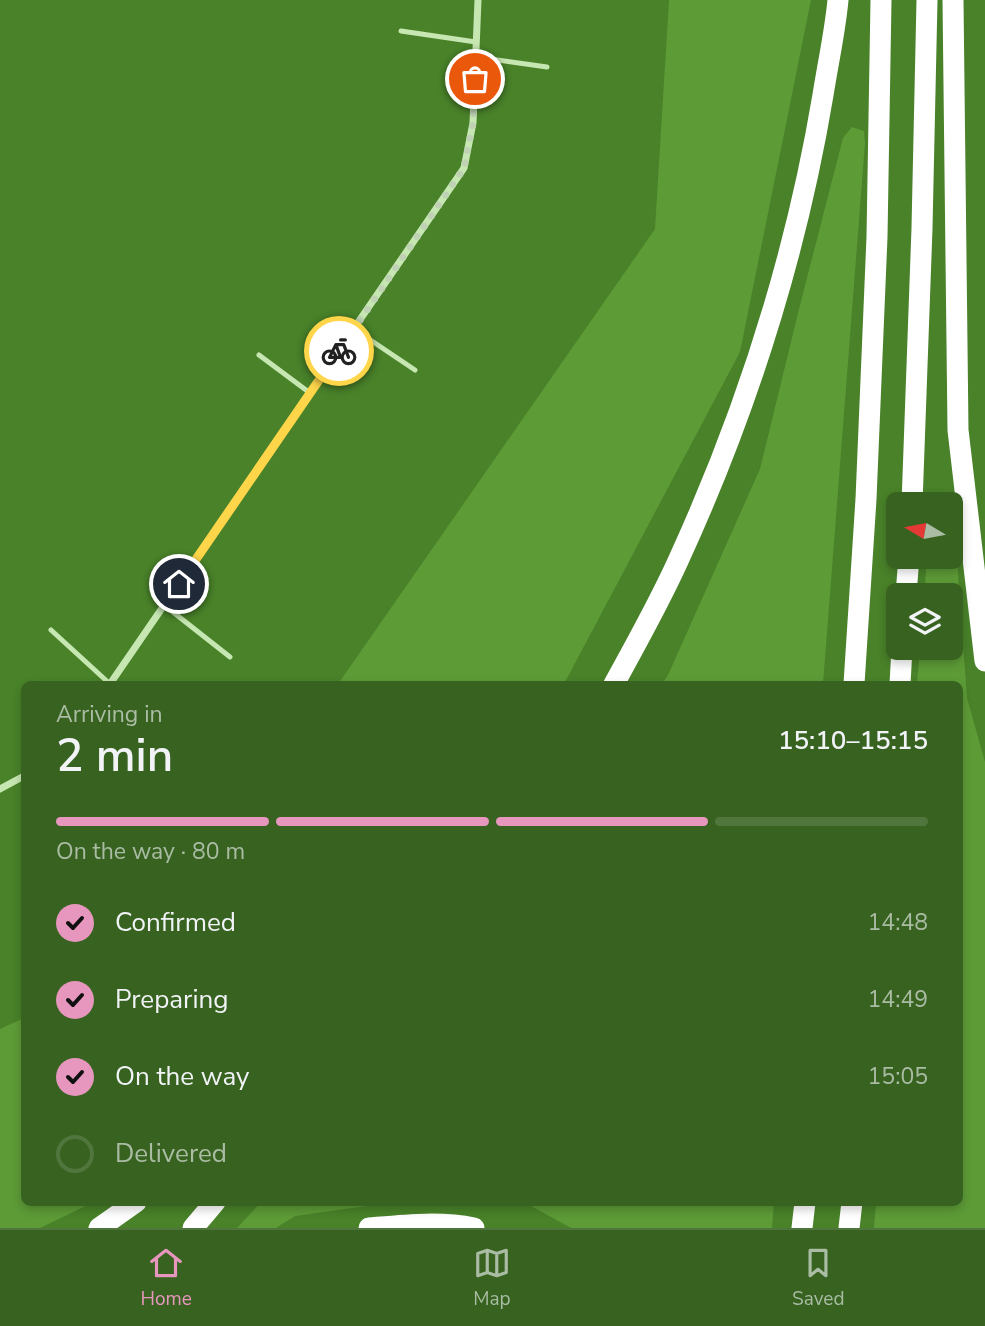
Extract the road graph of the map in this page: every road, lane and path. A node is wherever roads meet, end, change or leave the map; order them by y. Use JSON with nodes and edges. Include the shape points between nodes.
{"nodes":[{"id":1,"x":478,"y":0,"type":"edge"},
{"id":2,"x":838,"y":0,"type":"edge"},
{"id":3,"x":881,"y":0,"type":"edge"},
{"id":4,"x":927,"y":0,"type":"edge"},
{"id":5,"x":953,"y":0,"type":"edge"},
{"id":6,"x":401,"y":31,"type":"dead end"},
{"id":7,"x":476,"y":42,"type":"junction"},
{"id":8,"x":476,"y":57,"type":"junction"},
{"id":9,"x":547,"y":67,"type":"dead end"},
{"id":10,"x":354,"y":329,"type":"junction"},
{"id":11,"x":259,"y":355,"type":"dead end"},
{"id":12,"x":415,"y":370,"type":"dead end"},
{"id":13,"x":310,"y":393,"type":"junction"},
{"id":14,"x":912,"y":492,"type":"edge"},
{"id":15,"x":164,"y":605,"type":"junction"},
{"id":16,"x":51,"y":630,"type":"dead end"},
{"id":17,"x":230,"y":657,"type":"dead end"},
{"id":18,"x":901,"y":660,"type":"edge"},
{"id":19,"x":985,"y":661,"type":"edge"},
{"id":20,"x":107,"y":681,"type":"edge"},
{"id":21,"x":112,"y":681,"type":"edge"},
{"id":22,"x":616,"y":681,"type":"edge"},
{"id":23,"x":854,"y":681,"type":"edge"},
{"id":24,"x":900,"y":681,"type":"edge"},
{"id":25,"x":21,"y":778,"type":"edge"},
{"id":26,"x":0,"y":789,"type":"edge"},
{"id":27,"x":130,"y":1206,"type":"edge"},
{"id":28,"x":212,"y":1206,"type":"edge"},
{"id":29,"x":805,"y":1206,"type":"edge"},
{"id":30,"x":852,"y":1206,"type":"edge"},
{"id":31,"x":99,"y":1228,"type":"edge"},
{"id":32,"x":193,"y":1228,"type":"edge"},
{"id":33,"x":369,"y":1228,"type":"edge"},
{"id":34,"x":474,"y":1228,"type":"edge"},
{"id":35,"x":802,"y":1228,"type":"edge"},
{"id":36,"x":849,"y":1228,"type":"edge"}],
"edges":[{"from":1,"to":7,"type":"street"},
{"from":2,"to":22,"type":"highway","via":[[795,232],[759,357],[677,562]]},
{"from":3,"to":23,"type":"highway","via":[[877,237]]},
{"from":4,"to":14,"type":"highway"},
{"from":5,"to":19,"type":"highway","via":[[958,430]]},
{"from":6,"to":7,"type":"lane"},
{"from":7,"to":8,"type":"street"},
{"from":8,"to":9,"type":"lane"},
{"from":8,"to":10,"type":"street","via":[[473,123],[464,168]]},
{"from":10,"to":12,"type":"lane"},
{"from":10,"to":13,"type":"street"},
{"from":11,"to":13,"type":"lane"},
{"from":13,"to":15,"type":"street"},
{"from":15,"to":17,"type":"lane"},
{"from":15,"to":21,"type":"street"},
{"from":16,"to":20,"type":"lane"},
{"from":18,"to":24,"type":"highway"},
{"from":25,"to":26,"type":"street"},
{"from":27,"to":31,"type":"highway"},
{"from":28,"to":32,"type":"highway"},
{"from":29,"to":35,"type":"highway"},
{"from":30,"to":36,"type":"highway"},
{"from":33,"to":34,"type":"highway","via":[[416,1224]]}]}
